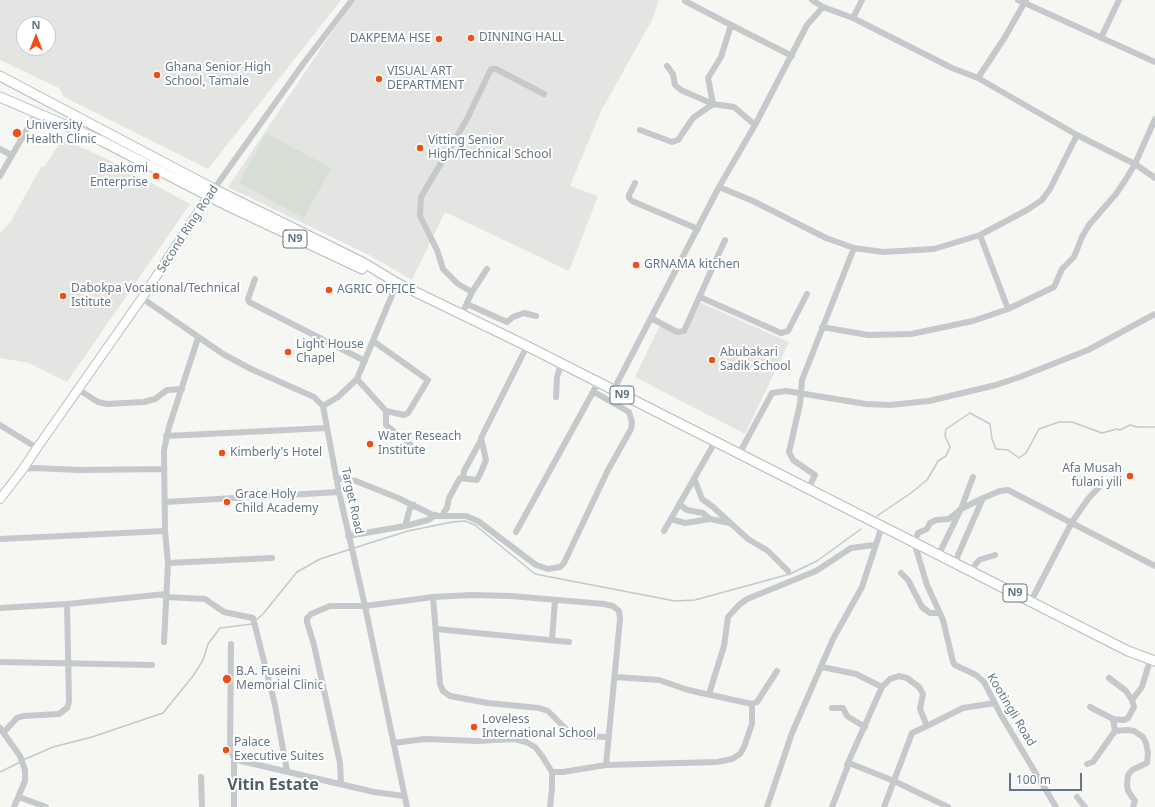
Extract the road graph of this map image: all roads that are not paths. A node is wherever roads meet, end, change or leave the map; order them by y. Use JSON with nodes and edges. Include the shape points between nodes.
{"nodes":[{"id":1,"x":352,"y":0,"type":"edge"},
{"id":2,"x":812,"y":0,"type":"edge"},
{"id":3,"x":862,"y":0,"type":"edge"},
{"id":4,"x":1018,"y":0,"type":"edge"},
{"id":5,"x":1119,"y":0,"type":"edge"},
{"id":6,"x":685,"y":1,"type":"dead end"},
{"id":7,"x":1025,"y":2,"type":"edge"},
{"id":8,"x":823,"y":7,"type":"junction"},
{"id":9,"x":853,"y":18,"type":"junction"},
{"id":10,"x":731,"y":26,"type":"junction"},
{"id":11,"x":1101,"y":38,"type":"junction"},
{"id":12,"x":792,"y":56,"type":"junction"},
{"id":13,"x":1155,"y":62,"type":"edge"},
{"id":14,"x":668,"y":66,"type":"dead end"},
{"id":15,"x":0,"y":76,"type":"edge"},
{"id":16,"x":978,"y":78,"type":"junction"},
{"id":17,"x":544,"y":94,"type":"dead end"},
{"id":18,"x":0,"y":97,"type":"edge"},
{"id":19,"x":713,"y":104,"type":"junction"},
{"id":20,"x":36,"y":112,"type":"junction"},
{"id":21,"x":1155,"y":119,"type":"edge"},
{"id":22,"x":755,"y":125,"type":"junction"},
{"id":23,"x":640,"y":130,"type":"dead end"},
{"id":24,"x":1077,"y":134,"type":"junction"},
{"id":25,"x":0,"y":149,"type":"edge"},
{"id":26,"x":10,"y":155,"type":"junction"},
{"id":27,"x":1135,"y":164,"type":"junction"},
{"id":28,"x":0,"y":176,"type":"edge"},
{"id":29,"x":1155,"y":178,"type":"edge"},
{"id":30,"x":635,"y":183,"type":"dead end"},
{"id":31,"x":719,"y":187,"type":"junction"},
{"id":32,"x":212,"y":192,"type":"junction"},
{"id":33,"x":698,"y":229,"type":"junction"},
{"id":34,"x":980,"y":235,"type":"junction"},
{"id":35,"x":725,"y":240,"type":"dead end"},
{"id":36,"x":854,"y":248,"type":"junction"},
{"id":37,"x":487,"y":270,"type":"dead end"},
{"id":38,"x":256,"y":278,"type":"dead end"},
{"id":39,"x":397,"y":283,"type":"junction"},
{"id":40,"x":472,"y":292,"type":"junction"},
{"id":41,"x":807,"y":294,"type":"dead end"},
{"id":42,"x":700,"y":297,"type":"junction"},
{"id":43,"x":142,"y":298,"type":"junction"},
{"id":44,"x":467,"y":304,"type":"junction"},
{"id":45,"x":1008,"y":309,"type":"junction"},
{"id":46,"x":462,"y":314,"type":"junction"},
{"id":47,"x":1155,"y":314,"type":"edge"},
{"id":48,"x":536,"y":316,"type":"dead end"},
{"id":49,"x":651,"y":318,"type":"junction"},
{"id":50,"x":822,"y":327,"type":"junction"},
{"id":51,"x":198,"y":338,"type":"junction"},
{"id":52,"x":373,"y":341,"type":"junction"},
{"id":53,"x":527,"y":346,"type":"junction"},
{"id":54,"x":365,"y":361,"type":"junction"},
{"id":55,"x":561,"y":364,"type":"junction"},
{"id":56,"x":357,"y":379,"type":"junction"},
{"id":57,"x":598,"y":383,"type":"junction"},
{"id":58,"x":182,"y":389,"type":"junction"},
{"id":59,"x":79,"y":390,"type":"junction"},
{"id":60,"x":613,"y":390,"type":"junction"},
{"id":61,"x":594,"y":392,"type":"junction"},
{"id":62,"x":801,"y":394,"type":"junction"},
{"id":63,"x":556,"y":398,"type":"dead end"},
{"id":64,"x":323,"y":406,"type":"junction"},
{"id":65,"x":386,"y":411,"type":"junction"},
{"id":66,"x":0,"y":425,"type":"edge"},
{"id":67,"x":326,"y":428,"type":"junction"},
{"id":68,"x":166,"y":436,"type":"junction"},
{"id":69,"x":481,"y":440,"type":"junction"},
{"id":70,"x":715,"y":442,"type":"junction"},
{"id":71,"x":410,"y":444,"type":"dead end"},
{"id":72,"x":36,"y":448,"type":"junction"},
{"id":73,"x":739,"y":454,"type":"junction"},
{"id":74,"x":23,"y":469,"type":"junction"},
{"id":75,"x":164,"y":469,"type":"junction"},
{"id":76,"x":463,"y":477,"type":"junction"},
{"id":77,"x":973,"y":477,"type":"dead end"},
{"id":78,"x":336,"y":478,"type":"junction"},
{"id":79,"x":694,"y":478,"type":"junction"},
{"id":80,"x":1100,"y":486,"type":"dead end"},
{"id":81,"x":808,"y":489,"type":"junction"},
{"id":82,"x":339,"y":492,"type":"junction"},
{"id":83,"x":983,"y":498,"type":"junction"},
{"id":84,"x":0,"y":499,"type":"edge"},
{"id":85,"x":165,"y":502,"type":"junction"},
{"id":86,"x":680,"y":504,"type":"junction"},
{"id":87,"x":414,"y":505,"type":"junction"},
{"id":88,"x":961,"y":509,"type":"junction"},
{"id":89,"x":444,"y":512,"type":"junction"},
{"id":90,"x":435,"y":516,"type":"junction"},
{"id":91,"x":454,"y":517,"type":"junction"},
{"id":92,"x":671,"y":519,"type":"junction"},
{"id":93,"x":710,"y":519,"type":"junction"},
{"id":94,"x":1072,"y":522,"type":"junction"},
{"id":95,"x":730,"y":523,"type":"junction"},
{"id":96,"x":878,"y":524,"type":"junction"},
{"id":97,"x":405,"y":526,"type":"junction"},
{"id":98,"x":165,"y":530,"type":"junction"},
{"id":99,"x":664,"y":531,"type":"dead end"},
{"id":100,"x":516,"y":532,"type":"dead end"},
{"id":101,"x":349,"y":538,"type":"junction"},
{"id":102,"x":0,"y":539,"type":"edge"},
{"id":103,"x":914,"y":542,"type":"junction"},
{"id":104,"x":874,"y":545,"type":"junction"},
{"id":105,"x":939,"y":554,"type":"junction"},
{"id":106,"x":995,"y":555,"type":"dead end"},
{"id":107,"x":272,"y":558,"type":"dead end"},
{"id":108,"x":955,"y":562,"type":"junction"},
{"id":109,"x":168,"y":563,"type":"junction"},
{"id":110,"x":1155,"y":566,"type":"edge"},
{"id":111,"x":971,"y":570,"type":"junction"},
{"id":112,"x":788,"y":571,"type":"dead end"},
{"id":113,"x":901,"y":573,"type":"dead end"},
{"id":114,"x":166,"y":596,"type":"junction"},
{"id":115,"x":433,"y":597,"type":"junction"},
{"id":116,"x":555,"y":600,"type":"junction"},
{"id":117,"x":1031,"y":601,"type":"junction"},
{"id":118,"x":67,"y":604,"type":"junction"},
{"id":119,"x":365,"y":606,"type":"junction"},
{"id":120,"x":0,"y":608,"type":"edge"},
{"id":121,"x":940,"y":613,"type":"junction"},
{"id":122,"x":436,"y":629,"type":"junction"},
{"id":123,"x":552,"y":640,"type":"junction"},
{"id":124,"x":164,"y":642,"type":"dead end"},
{"id":125,"x":569,"y":642,"type":"dead end"},
{"id":126,"x":231,"y":644,"type":"dead end"},
{"id":127,"x":1153,"y":660,"type":"edge"},
{"id":128,"x":0,"y":662,"type":"edge"},
{"id":129,"x":68,"y":663,"type":"junction"},
{"id":130,"x":152,"y":665,"type":"dead end"},
{"id":131,"x":822,"y":667,"type":"junction"},
{"id":132,"x":777,"y":671,"type":"dead end"},
{"id":133,"x":615,"y":677,"type":"junction"},
{"id":134,"x":1109,"y":678,"type":"dead end"},
{"id":135,"x":882,"y":687,"type":"junction"},
{"id":136,"x":709,"y":694,"type":"junction"},
{"id":137,"x":1132,"y":700,"type":"junction"},
{"id":138,"x":995,"y":703,"type":"junction"},
{"id":139,"x":752,"y":704,"type":"junction"},
{"id":140,"x":832,"y":708,"type":"dead end"},
{"id":141,"x":1090,"y":708,"type":"dead end"},
{"id":142,"x":1113,"y":719,"type":"junction"},
{"id":143,"x":927,"y":726,"type":"junction"},
{"id":144,"x":865,"y":727,"type":"junction"},
{"id":145,"x":2,"y":730,"type":"edge"},
{"id":146,"x":1115,"y":732,"type":"junction"},
{"id":147,"x":609,"y":737,"type":"junction"},
{"id":148,"x":394,"y":743,"type":"junction"},
{"id":149,"x":234,"y":758,"type":"junction"},
{"id":150,"x":1086,"y":764,"type":"dead end"},
{"id":151,"x":606,"y":765,"type":"junction"},
{"id":152,"x":847,"y":765,"type":"junction"},
{"id":153,"x":287,"y":771,"type":"junction"},
{"id":154,"x":552,"y":772,"type":"junction"},
{"id":155,"x":201,"y":777,"type":"dead end"},
{"id":156,"x":894,"y":781,"type":"junction"},
{"id":157,"x":341,"y":783,"type":"junction"},
{"id":158,"x":404,"y":796,"type":"junction"},
{"id":159,"x":19,"y":797,"type":"junction"},
{"id":160,"x":1077,"y":797,"type":"dead end"},
{"id":161,"x":14,"y":807,"type":"edge"},
{"id":162,"x":46,"y":807,"type":"edge"},
{"id":163,"x":202,"y":807,"type":"edge"},
{"id":164,"x":234,"y":807,"type":"edge"},
{"id":165,"x":407,"y":807,"type":"edge"},
{"id":166,"x":550,"y":807,"type":"edge"},
{"id":167,"x":767,"y":807,"type":"edge"},
{"id":168,"x":832,"y":807,"type":"edge"},
{"id":169,"x":884,"y":807,"type":"edge"},
{"id":170,"x":948,"y":807,"type":"edge"},
{"id":171,"x":1056,"y":807,"type":"edge"},
{"id":172,"x":1085,"y":807,"type":"edge"},
{"id":173,"x":1132,"y":807,"type":"edge"}],
"edges":[{"from":1,"to":32,"type":"street","name":"Second Ring Road"},
{"from":2,"to":8,"type":"street"},
{"from":3,"to":9,"type":"street"},
{"from":4,"to":7,"type":"street"},
{"from":5,"to":11,"type":"street"},
{"from":6,"to":10,"type":"street"},
{"from":7,"to":11,"type":"street"},
{"from":7,"to":16,"type":"street"},
{"from":8,"to":9,"type":"street"},
{"from":8,"to":12,"type":"street","via":[[807,25]]},
{"from":9,"to":16,"type":"street","via":[[952,68]]},
{"from":10,"to":12,"type":"street"},
{"from":10,"to":19,"type":"street","via":[[721,57],[708,78]]},
{"from":11,"to":13,"type":"street"},
{"from":12,"to":22,"type":"street"},
{"from":14,"to":19,"type":"street","via":[[675,85]]},
{"from":15,"to":32,"type":"highway","number":"N9"},
{"from":16,"to":24,"type":"street"},
{"from":17,"to":40,"type":"street","via":[[496,69],[491,69],[467,120],[421,197],[420,216],[437,250],[443,270],[458,284]]},
{"from":18,"to":20,"type":"highway","number":"N9"},
{"from":19,"to":22,"type":"street","via":[[734,107]]},
{"from":19,"to":23,"type":"street","via":[[693,118],[678,140],[672,142]]},
{"from":20,"to":26,"type":"street"},
{"from":20,"to":32,"type":"highway","number":"N9"},
{"from":21,"to":27,"type":"street"},
{"from":22,"to":31,"type":"street"},
{"from":24,"to":27,"type":"street"},
{"from":24,"to":34,"type":"street","via":[[1042,200]]},
{"from":25,"to":26,"type":"street"},
{"from":26,"to":28,"type":"street"},
{"from":27,"to":29,"type":"street"},
{"from":27,"to":45,"type":"street","via":[[1116,194],[1089,225],[1074,257],[1062,269],[1054,287]]},
{"from":30,"to":33,"type":"street","via":[[629,195],[632,201]]},
{"from":31,"to":33,"type":"street"},
{"from":31,"to":36,"type":"street","via":[[826,238]]},
{"from":32,"to":39,"type":"highway","number":"N9","via":[[306,244]]},
{"from":32,"to":43,"type":"main road","name":"Second Ring Road"},
{"from":33,"to":49,"type":"street"},
{"from":34,"to":36,"type":"street","via":[[934,249],[918,251],[883,252]]},
{"from":34,"to":45,"type":"street"},
{"from":35,"to":42,"type":"street"},
{"from":36,"to":50,"type":"street"},
{"from":37,"to":40,"type":"street"},
{"from":38,"to":54,"type":"street","via":[[249,302]]},
{"from":39,"to":46,"type":"highway","number":"N9"},
{"from":39,"to":52,"type":"street"},
{"from":40,"to":44,"type":"street"},
{"from":41,"to":42,"type":"street","via":[[788,330],[780,333]]},
{"from":42,"to":49,"type":"street","via":[[681,332]]},
{"from":43,"to":51,"type":"street"},
{"from":43,"to":59,"type":"main road","name":"Second Ring Road"},
{"from":44,"to":46,"type":"street"},
{"from":44,"to":48,"type":"street","via":[[506,322],[524,313]]},
{"from":45,"to":50,"type":"street","via":[[973,321],[911,334],[868,335]]},
{"from":46,"to":53,"type":"highway","number":"N9"},
{"from":47,"to":62,"type":"street","via":[[1088,350],[1008,381],[952,396],[890,405]]},
{"from":49,"to":60,"type":"street"},
{"from":50,"to":62,"type":"street","via":[[802,380]]},
{"from":51,"to":58,"type":"street"},
{"from":51,"to":64,"type":"street","via":[[241,364],[314,397]]},
{"from":52,"to":54,"type":"street"},
{"from":52,"to":65,"type":"street","via":[[428,380],[408,413],[404,415]]},
{"from":53,"to":55,"type":"highway","number":"N9"},
{"from":53,"to":69,"type":"street"},
{"from":54,"to":56,"type":"street"},
{"from":55,"to":57,"type":"highway","number":"N9"},
{"from":55,"to":63,"type":"street","via":[[556,377]]},
{"from":56,"to":64,"type":"street","via":[[338,397]]},
{"from":56,"to":65,"type":"street"},
{"from":57,"to":60,"type":"highway","number":"N9"},
{"from":57,"to":61,"type":"street"},
{"from":58,"to":59,"type":"street","via":[[167,390],[155,399],[144,402],[107,404],[98,402]]},
{"from":58,"to":68,"type":"street"},
{"from":59,"to":72,"type":"main road","name":"Second Ring Road"},
{"from":60,"to":70,"type":"highway","number":"N9"},
{"from":61,"to":91,"type":"street","via":[[629,412],[631,429],[560,567],[536,565],[478,521],[466,516]]},
{"from":61,"to":100,"type":"street"},
{"from":62,"to":73,"type":"street","via":[[786,391],[768,396]]},
{"from":62,"to":81,"type":"street","via":[[789,452],[793,460],[815,475]]},
{"from":64,"to":67,"type":"street","name":"Target Road"},
{"from":65,"to":71,"type":"street","via":[[386,425]]},
{"from":66,"to":72,"type":"street"},
{"from":67,"to":68,"type":"street"},
{"from":67,"to":78,"type":"street","name":"Target Road"},
{"from":68,"to":75,"type":"street"},
{"from":69,"to":76,"type":"street"},
{"from":69,"to":76,"type":"street","via":[[486,456],[477,480]]},
{"from":70,"to":73,"type":"highway","number":"N9"},
{"from":70,"to":79,"type":"street"},
{"from":72,"to":74,"type":"main road","name":"Second Ring Road"},
{"from":73,"to":81,"type":"highway","number":"N9"},
{"from":74,"to":75,"type":"street"},
{"from":74,"to":84,"type":"main road","name":"Second Ring Road"},
{"from":75,"to":85,"type":"street"},
{"from":76,"to":89,"type":"street","via":[[449,498]]},
{"from":77,"to":88,"type":"street"},
{"from":78,"to":82,"type":"street","name":"Target Road"},
{"from":78,"to":87,"type":"street","via":[[356,481]]},
{"from":79,"to":86,"type":"street"},
{"from":79,"to":95,"type":"street","via":[[702,499]]},
{"from":80,"to":94,"type":"street"},
{"from":81,"to":96,"type":"highway","number":"N9"},
{"from":82,"to":85,"type":"street"},
{"from":82,"to":101,"type":"street","name":"Target Road"},
{"from":83,"to":88,"type":"street"},
{"from":83,"to":94,"type":"street","via":[[1008,490]]},
{"from":83,"to":108,"type":"street"},
{"from":85,"to":98,"type":"street"},
{"from":86,"to":92,"type":"street"},
{"from":86,"to":93,"type":"street","via":[[687,510],[703,513]]},
{"from":87,"to":90,"type":"street"},
{"from":87,"to":97,"type":"street","via":[[410,508]]},
{"from":88,"to":103,"type":"street","via":[[949,519],[930,523],[927,529],[918,533]]},
{"from":88,"to":105,"type":"street"},
{"from":89,"to":90,"type":"street"},
{"from":89,"to":91,"type":"street"},
{"from":90,"to":91,"type":"street"},
{"from":90,"to":97,"type":"street"},
{"from":92,"to":93,"type":"street","via":[[685,523]]},
{"from":92,"to":99,"type":"street"},
{"from":93,"to":95,"type":"street"},
{"from":94,"to":110,"type":"street"},
{"from":94,"to":117,"type":"street"},
{"from":95,"to":112,"type":"street","via":[[748,539],[768,551]]},
{"from":96,"to":103,"type":"highway","number":"N9"},
{"from":96,"to":104,"type":"street"},
{"from":97,"to":101,"type":"street"},
{"from":98,"to":102,"type":"street"},
{"from":98,"to":109,"type":"street"},
{"from":101,"to":119,"type":"street","name":"Target Road"},
{"from":103,"to":105,"type":"highway","number":"N9"},
{"from":103,"to":121,"type":"street","name":"Kootingli Road"},
{"from":104,"to":131,"type":"street","via":[[862,587],[837,632]]},
{"from":104,"to":136,"type":"street","via":[[851,548],[816,571],[747,599],[739,605],[728,617],[724,646]]},
{"from":105,"to":108,"type":"highway","number":"N9"},
{"from":106,"to":111,"type":"street","via":[[979,560]]},
{"from":107,"to":109,"type":"street"},
{"from":108,"to":111,"type":"highway","number":"N9"},
{"from":109,"to":114,"type":"street"},
{"from":111,"to":117,"type":"highway","number":"N9"},
{"from":113,"to":121,"type":"street","via":[[908,580],[922,607],[930,613]]},
{"from":114,"to":118,"type":"street"},
{"from":114,"to":124,"type":"street"},
{"from":114,"to":153,"type":"street","via":[[205,599],[224,612],[253,618],[275,705]]},
{"from":115,"to":116,"type":"street","via":[[472,595]]},
{"from":115,"to":119,"type":"street"},
{"from":115,"to":122,"type":"street"},
{"from":116,"to":123,"type":"street"},
{"from":116,"to":133,"type":"street","via":[[604,604],[613,606],[618,612],[620,618]]},
{"from":117,"to":127,"type":"highway","number":"N9","via":[[1128,651]]},
{"from":118,"to":120,"type":"street"},
{"from":118,"to":129,"type":"street"},
{"from":119,"to":148,"type":"street","name":"Target Road"},
{"from":119,"to":157,"type":"street","via":[[330,606],[311,614],[307,622],[340,763]]},
{"from":121,"to":138,"type":"street","name":"Kootingli Road","via":[[953,662],[981,678]]},
{"from":122,"to":123,"type":"street"},
{"from":122,"to":147,"type":"street","via":[[440,684],[443,691],[450,696],[539,708],[548,711],[573,736]]},
{"from":123,"to":125,"type":"street"},
{"from":126,"to":149,"type":"street","via":[[230,749]]},
{"from":127,"to":137,"type":"street","via":[[1142,686]]},
{"from":128,"to":129,"type":"street"},
{"from":129,"to":130,"type":"street"},
{"from":129,"to":145,"type":"street","via":[[69,702],[64,712],[23,716]]},
{"from":131,"to":135,"type":"street","via":[[856,674]]},
{"from":131,"to":167,"type":"street","via":[[792,733]]},
{"from":132,"to":139,"type":"street","via":[[757,702]]},
{"from":133,"to":136,"type":"street","via":[[649,678]]},
{"from":133,"to":147,"type":"street"},
{"from":134,"to":137,"type":"street","via":[[1126,691]]},
{"from":135,"to":143,"type":"street","via":[[890,679],[899,676],[907,678],[918,687],[923,694],[920,709]]},
{"from":135,"to":144,"type":"street"},
{"from":136,"to":139,"type":"street"},
{"from":137,"to":142,"type":"street","via":[[1134,707],[1128,718]]},
{"from":138,"to":143,"type":"street","via":[[962,708]]},
{"from":138,"to":171,"type":"street","name":"Kootingli Road"},
{"from":139,"to":151,"type":"street","via":[[752,724],[744,747],[740,754],[732,759],[717,762]]},
{"from":140,"to":144,"type":"street","via":[[843,708],[847,716]]},
{"from":141,"to":142,"type":"street"},
{"from":142,"to":146,"type":"street"},
{"from":143,"to":156,"type":"street","via":[[912,733]]},
{"from":144,"to":152,"type":"street"},
{"from":145,"to":159,"type":"street","via":[[24,763],[25,781]]},
{"from":146,"to":150,"type":"street","via":[[1093,762]]},
{"from":146,"to":173,"type":"street","via":[[1134,731],[1143,737],[1147,748],[1147,763],[1132,770],[1128,775],[1126,785],[1135,801]]},
{"from":147,"to":151,"type":"street"},
{"from":148,"to":154,"type":"street","via":[[425,739],[516,739],[535,747]]},
{"from":148,"to":158,"type":"street","name":"Target Road"},
{"from":149,"to":153,"type":"street"},
{"from":149,"to":164,"type":"street"},
{"from":151,"to":154,"type":"street"},
{"from":152,"to":156,"type":"street","via":[[852,764]]},
{"from":152,"to":168,"type":"street"},
{"from":153,"to":157,"type":"street"},
{"from":154,"to":166,"type":"street"},
{"from":155,"to":163,"type":"street"},
{"from":156,"to":169,"type":"street"},
{"from":156,"to":170,"type":"street"},
{"from":157,"to":158,"type":"street","via":[[374,792]]},
{"from":158,"to":165,"type":"street","name":"Target Road"},
{"from":159,"to":161,"type":"street"},
{"from":159,"to":162,"type":"street"},
{"from":160,"to":172,"type":"street"}]}
